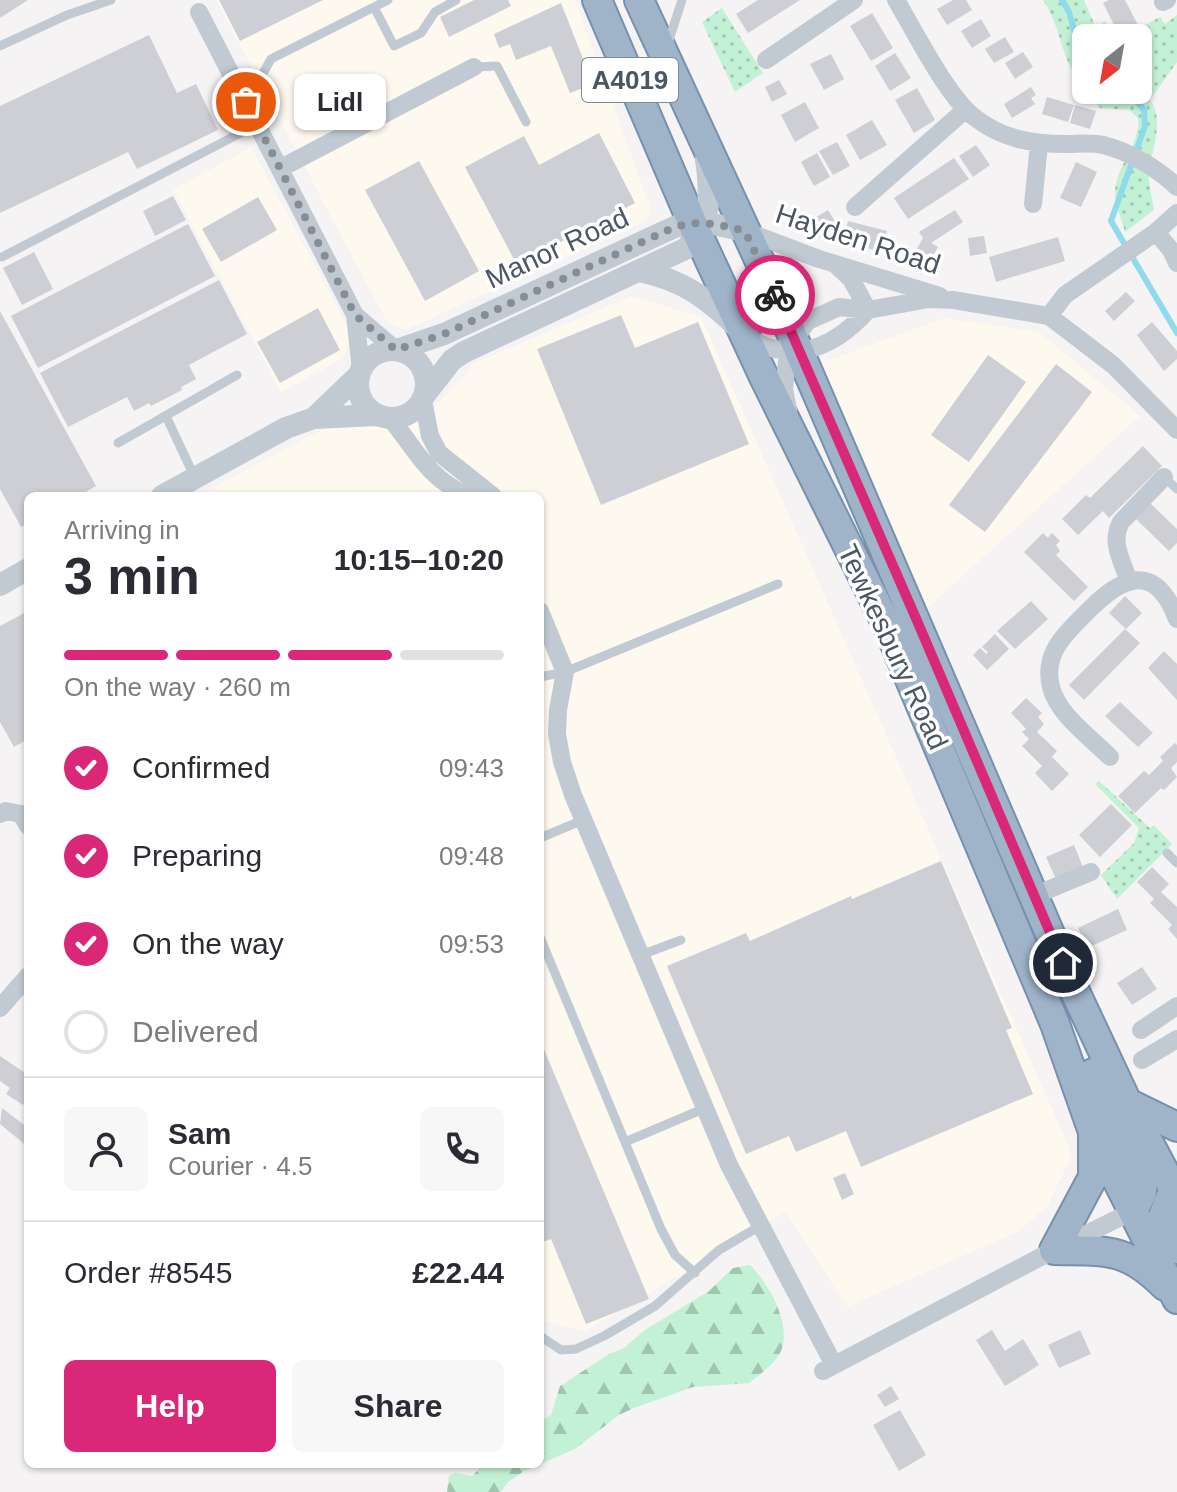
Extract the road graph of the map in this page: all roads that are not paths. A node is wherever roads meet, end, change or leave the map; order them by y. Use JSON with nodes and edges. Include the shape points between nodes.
{"nodes":[{"id":1,"x":111,"y":0,"type":"edge"},
{"id":2,"x":388,"y":0,"type":"edge"},
{"id":3,"x":456,"y":0,"type":"edge"},
{"id":4,"x":597,"y":0,"type":"edge"},
{"id":5,"x":639,"y":0,"type":"edge"},
{"id":6,"x":682,"y":0,"type":"edge"},
{"id":7,"x":854,"y":0,"type":"edge"},
{"id":8,"x":896,"y":0,"type":"edge"},
{"id":9,"x":194,"y":6,"type":"edge"},
{"id":10,"x":374,"y":7,"type":"junction"},
{"id":11,"x":0,"y":46,"type":"edge"},
{"id":12,"x":664,"y":55,"type":"junction"},
{"id":13,"x":766,"y":60,"type":"dead end"},
{"id":14,"x":474,"y":67,"type":"joint"},
{"id":15,"x":246,"y":102,"type":"junction"},
{"id":16,"x":965,"y":110,"type":"junction"},
{"id":17,"x":526,"y":122,"type":"dead end"},
{"id":18,"x":258,"y":124,"type":"junction"},
{"id":19,"x":703,"y":139,"type":"junction"},
{"id":20,"x":1039,"y":144,"type":"junction"},
{"id":21,"x":281,"y":168,"type":"junction"},
{"id":22,"x":1177,"y":187,"type":"edge"},
{"id":23,"x":1033,"y":204,"type":"dead end"},
{"id":24,"x":855,"y":207,"type":"dead end"},
{"id":25,"x":1177,"y":213,"type":"edge"},
{"id":26,"x":698,"y":226,"type":"junction"},
{"id":27,"x":745,"y":231,"type":"junction"},
{"id":28,"x":1150,"y":236,"type":"junction"},
{"id":29,"x":2,"y":257,"type":"edge"},
{"id":30,"x":832,"y":262,"type":"junction"},
{"id":31,"x":1177,"y":263,"type":"edge"},
{"id":32,"x":639,"y":271,"type":"junction"},
{"id":33,"x":954,"y":300,"type":"junction"},
{"id":34,"x":868,"y":310,"type":"junction"},
{"id":35,"x":355,"y":315,"type":"junction"},
{"id":36,"x":1049,"y":316,"type":"junction"},
{"id":37,"x":744,"y":334,"type":"junction"},
{"id":38,"x":794,"y":348,"type":"junction"},
{"id":39,"x":396,"y":350,"type":"junction"},
{"id":40,"x":360,"y":373,"type":"junction"},
{"id":41,"x":237,"y":375,"type":"dead end"},
{"id":42,"x":423,"y":398,"type":"junction"},
{"id":43,"x":166,"y":416,"type":"junction"},
{"id":44,"x":383,"y":417,"type":"junction"},
{"id":45,"x":314,"y":418,"type":"junction"},
{"id":46,"x":1177,"y":430,"type":"edge"},
{"id":47,"x":794,"y":439,"type":"junction"},
{"id":48,"x":118,"y":443,"type":"dead end"},
{"id":49,"x":195,"y":478,"type":"junction"},
{"id":50,"x":1171,"y":483,"type":"edge"},
{"id":51,"x":169,"y":492,"type":"edge"},
{"id":52,"x":456,"y":492,"type":"edge"},
{"id":53,"x":488,"y":492,"type":"edge"},
{"id":54,"x":24,"y":571,"type":"edge"},
{"id":55,"x":1129,"y":581,"type":"junction"},
{"id":56,"x":778,"y":584,"type":"dead end"},
{"id":57,"x":0,"y":585,"type":"edge"},
{"id":58,"x":1177,"y":619,"type":"edge"},
{"id":59,"x":544,"y":621,"type":"edge"},
{"id":60,"x":565,"y":672,"type":"junction"},
{"id":61,"x":544,"y":676,"type":"edge"},
{"id":62,"x":1110,"y":757,"type":"dead end"},
{"id":63,"x":0,"y":814,"type":"edge"},
{"id":64,"x":24,"y":819,"type":"edge"},
{"id":65,"x":583,"y":820,"type":"junction"},
{"id":66,"x":544,"y":836,"type":"edge"},
{"id":67,"x":1167,"y":853,"type":"dead end"},
{"id":68,"x":1177,"y":863,"type":"edge"},
{"id":69,"x":1091,"y":872,"type":"dead end"},
{"id":70,"x":1033,"y":896,"type":"junction"},
{"id":71,"x":681,"y":940,"type":"dead end"},
{"id":72,"x":544,"y":947,"type":"edge"},
{"id":73,"x":641,"y":955,"type":"junction"},
{"id":74,"x":24,"y":981,"type":"edge"},
{"id":75,"x":1072,"y":985,"type":"junction"},
{"id":76,"x":1177,"y":1006,"type":"edge"},
{"id":77,"x":0,"y":1008,"type":"edge"},
{"id":78,"x":1141,"y":1030,"type":"dead end"},
{"id":79,"x":1177,"y":1039,"type":"edge"},
{"id":80,"x":1142,"y":1060,"type":"dead end"},
{"id":81,"x":1128,"y":1103,"type":"junction"},
{"id":82,"x":703,"y":1109,"type":"junction"},
{"id":83,"x":1177,"y":1127,"type":"edge"},
{"id":84,"x":1093,"y":1132,"type":"junction"},
{"id":85,"x":625,"y":1142,"type":"junction"},
{"id":86,"x":1175,"y":1192,"type":"edge"},
{"id":87,"x":1133,"y":1211,"type":"junction"},
{"id":88,"x":760,"y":1226,"type":"junction"},
{"id":89,"x":1177,"y":1249,"type":"edge"},
{"id":90,"x":1054,"y":1250,"type":"junction"},
{"id":91,"x":695,"y":1273,"type":"junction"},
{"id":92,"x":1176,"y":1297,"type":"edge"},
{"id":93,"x":544,"y":1339,"type":"edge"}],
"edges":[{"from":1,"to":11,"type":"lane"},
{"from":2,"to":10,"type":"lane"},
{"from":3,"to":10,"type":"lane","via":[[439,8],[421,33],[394,46]]},
{"from":4,"to":26,"type":"highway","name":"Tewkesbury Road","number":"A4019"},
{"from":5,"to":12,"type":"highway","name":"Tewkesbury Road","number":"A4019"},
{"from":6,"to":12,"type":"lane"},
{"from":7,"to":13,"type":"street"},
{"from":8,"to":16,"type":"street"},
{"from":9,"to":15,"type":"street"},
{"from":10,"to":15,"type":"lane","via":[[271,59]]},
{"from":12,"to":19,"type":"highway","name":"Tewkesbury Road","number":"A4019"},
{"from":14,"to":17,"type":"lane","via":[[497,66]]},
{"from":14,"to":21,"type":"street"},
{"from":15,"to":18,"type":"street"},
{"from":16,"to":20,"type":"street","via":[[1000,134]]},
{"from":16,"to":24,"type":"street"},
{"from":18,"to":21,"type":"street"},
{"from":18,"to":29,"type":"lane"},
{"from":19,"to":26,"type":"street","via":[[711,200]]},
{"from":19,"to":27,"type":"highway","name":"Tewkesbury Road","number":"A4019"},
{"from":20,"to":22,"type":"street","via":[[1115,149]]},
{"from":20,"to":23,"type":"street"},
{"from":21,"to":35,"type":"street"},
{"from":25,"to":28,"type":"street"},
{"from":26,"to":27,"type":"street"},
{"from":26,"to":32,"type":"street","name":"Manor Road","via":[[685,249]]},
{"from":26,"to":37,"type":"highway","name":"Tewkesbury Road","number":"A4019"},
{"from":26,"to":39,"type":"street","name":"Manor Road","via":[[668,230],[444,334]]},
{"from":27,"to":30,"type":"street","name":"Hayden Road"},
{"from":27,"to":38,"type":"highway","name":"Tewkesbury Road","number":"A4019"},
{"from":28,"to":31,"type":"street","via":[[1171,250]]},
{"from":28,"to":36,"type":"street","via":[[1065,295]]},
{"from":30,"to":33,"type":"street","name":"Hayden Road"},
{"from":30,"to":34,"type":"street","via":[[851,279]]},
{"from":32,"to":37,"type":"street","via":[[689,287]]},
{"from":32,"to":42,"type":"street","name":"Manor Road","via":[[464,352]]},
{"from":33,"to":34,"type":"street","name":"Hayden Road"},
{"from":33,"to":36,"type":"street","name":"Hayden Road"},
{"from":34,"to":38,"type":"street","name":"Hayden Road","via":[[852,329]]},
{"from":34,"to":38,"type":"street","name":"Hayden Road","via":[[839,307],[821,314],[808,321]]},
{"from":35,"to":39,"type":"street"},
{"from":35,"to":40,"type":"street"},
{"from":36,"to":46,"type":"street","name":"Hayden Road","via":[[1113,365]]},
{"from":37,"to":38,"type":"street","via":[[770,348]]},
{"from":37,"to":47,"type":"highway","name":"Tewkesbury Road","number":"A4019"},
{"from":38,"to":47,"type":"street","via":[[784,389]]},
{"from":38,"to":70,"type":"highway","name":"Tewkesbury Road","number":"A4019"},
{"from":39,"to":40,"type":"street","via":[[375,354]]},
{"from":39,"to":42,"type":"street","via":[[422,367]]},
{"from":40,"to":44,"type":"street","via":[[361,398]]},
{"from":40,"to":45,"type":"street"},
{"from":41,"to":43,"type":"lane"},
{"from":42,"to":44,"type":"street","via":[[409,414]]},
{"from":42,"to":53,"type":"street","via":[[439,453]]},
{"from":43,"to":48,"type":"lane"},
{"from":43,"to":49,"type":"lane"},
{"from":44,"to":45,"type":"street"},
{"from":44,"to":52,"type":"street"},
{"from":45,"to":49,"type":"street"},
{"from":47,"to":84,"type":"highway","name":"Tewkesbury Road","number":"A4019","via":[[888,627],[1055,1024]]},
{"from":49,"to":51,"type":"street"},
{"from":50,"to":55,"type":"street","via":[[1117,530],[1116,546]]},
{"from":54,"to":57,"type":"street"},
{"from":55,"to":58,"type":"street","via":[[1160,589]]},
{"from":55,"to":62,"type":"street","via":[[1113,587],[1065,634],[1050,666],[1051,689],[1062,709]]},
{"from":56,"to":60,"type":"lane"},
{"from":59,"to":60,"type":"street"},
{"from":60,"to":61,"type":"lane"},
{"from":60,"to":65,"type":"street","via":[[557,734]]},
{"from":63,"to":64,"type":"street","via":[[21,814]]},
{"from":65,"to":66,"type":"lane"},
{"from":65,"to":73,"type":"street"},
{"from":67,"to":68,"type":"lane"},
{"from":69,"to":70,"type":"street"},
{"from":70,"to":75,"type":"highway","name":"Tewkesbury Road","number":"A4019"},
{"from":71,"to":73,"type":"lane"},
{"from":72,"to":85,"type":"lane"},
{"from":73,"to":82,"type":"street"},
{"from":74,"to":77,"type":"street"},
{"from":75,"to":81,"type":"highway","name":"Tewkesbury Road","number":"A4019"},
{"from":75,"to":87,"type":"highway","via":[[1075,1028],[1142,1183]]},
{"from":76,"to":78,"type":"street"},
{"from":79,"to":80,"type":"street"},
{"from":81,"to":83,"type":"highway"},
{"from":81,"to":86,"type":"highway","name":"Tewkesbury Road","number":"A4019"},
{"from":82,"to":85,"type":"lane"},
{"from":82,"to":88,"type":"street"},
{"from":84,"to":87,"type":"highway","name":"Tewkesbury Road","number":"A4019"},
{"from":84,"to":90,"type":"highway","via":[[1093,1177]]},
{"from":85,"to":91,"type":"lane","via":[[675,1255]]},
{"from":86,"to":89,"type":"highway","via":[[1163,1216]]},
{"from":87,"to":90,"type":"street"},
{"from":87,"to":92,"type":"highway","name":"Tewkesbury Road","number":"A4019"},
{"from":88,"to":90,"type":"street","via":[[829,1368]]},
{"from":88,"to":91,"type":"lane","via":[[719,1250]]},
{"from":90,"to":92,"type":"highway","via":[[1126,1255]]},
{"from":91,"to":93,"type":"lane","via":[[655,1306],[576,1349],[561,1350]]}]}
